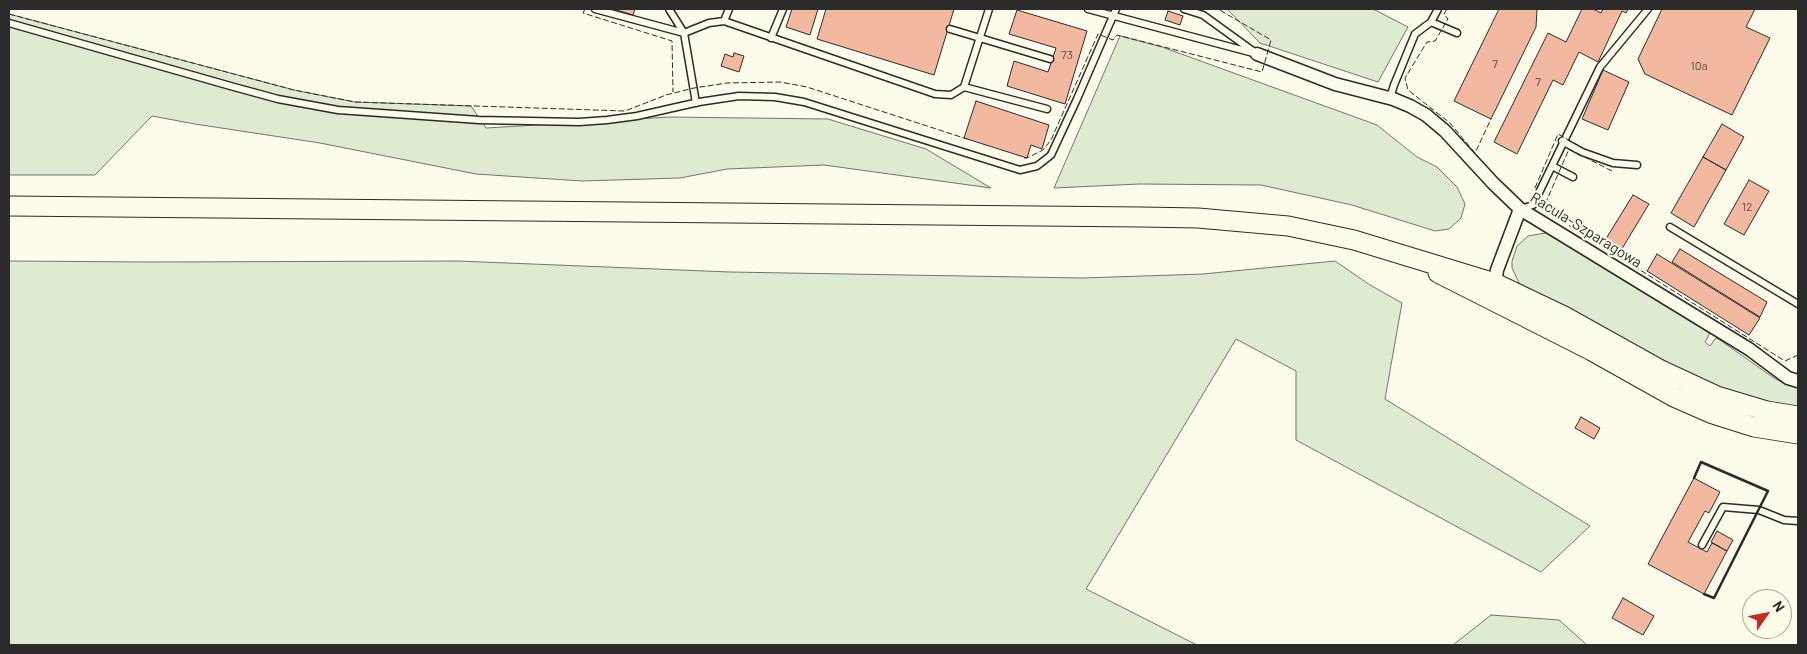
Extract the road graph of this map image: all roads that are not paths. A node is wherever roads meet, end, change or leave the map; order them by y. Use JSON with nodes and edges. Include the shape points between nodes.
{"nodes":[{"id":1,"x":595,"y":9,"type":"edge"},
{"id":2,"x":669,"y":9,"type":"edge"},
{"id":3,"x":728,"y":9,"type":"edge"},
{"id":4,"x":783,"y":9,"type":"edge"},
{"id":5,"x":989,"y":9,"type":"edge"},
{"id":6,"x":1088,"y":9,"type":"edge"},
{"id":7,"x":1184,"y":9,"type":"edge"},
{"id":8,"x":1438,"y":9,"type":"edge"},
{"id":9,"x":1648,"y":9,"type":"edge"},
{"id":10,"x":1115,"y":12,"type":"edge"},
{"id":11,"x":724,"y":22,"type":"junction"},
{"id":12,"x":1431,"y":22,"type":"junction"},
{"id":13,"x":9,"y":23,"type":"edge"},
{"id":14,"x":950,"y":30,"type":"dead end"},
{"id":15,"x":684,"y":33,"type":"junction"},
{"id":16,"x":1457,"y":33,"type":"dead end"},
{"id":17,"x":771,"y":38,"type":"junction"},
{"id":18,"x":980,"y":38,"type":"junction"},
{"id":19,"x":1257,"y":54,"type":"junction"},
{"id":20,"x":1050,"y":59,"type":"dead end"},
{"id":21,"x":964,"y":87,"type":"junction"},
{"id":22,"x":1390,"y":98,"type":"junction"},
{"id":23,"x":696,"y":103,"type":"junction"},
{"id":24,"x":1047,"y":109,"type":"dead end"},
{"id":25,"x":1562,"y":142,"type":"junction"},
{"id":26,"x":1552,"y":166,"type":"junction"},
{"id":27,"x":1637,"y":166,"type":"dead end"},
{"id":28,"x":1573,"y":177,"type":"dead end"},
{"id":29,"x":9,"y":206,"type":"edge"},
{"id":30,"x":1520,"y":209,"type":"junction"},
{"id":31,"x":1670,"y":227,"type":"dead end"},
{"id":32,"x":1404,"y":255,"type":"junction"},
{"id":33,"x":1495,"y":283,"type":"junction"},
{"id":34,"x":1798,"y":304,"type":"edge"},
{"id":35,"x":1798,"y":381,"type":"edge"},
{"id":36,"x":1798,"y":416,"type":"edge"},
{"id":37,"x":1798,"y":434,"type":"edge"},
{"id":38,"x":1798,"y":520,"type":"edge"},
{"id":39,"x":1702,"y":545,"type":"dead end"}],
"edges":[{"from":1,"to":15,"type":"lane"},
{"from":2,"to":15,"type":"lane"},
{"from":3,"to":11,"type":"lane"},
{"from":4,"to":17,"type":"lane"},
{"from":5,"to":18,"type":"lane"},
{"from":6,"to":10,"type":"lane"},
{"from":7,"to":19,"type":"lane","via":[[1203,15]]},
{"from":8,"to":12,"type":"lane"},
{"from":9,"to":25,"type":"lane","via":[[1600,67]]},
{"from":10,"to":19,"type":"lane"},
{"from":10,"to":23,"type":"lane","via":[[1051,155],[1036,166],[1020,170],[804,102],[739,96]]},
{"from":11,"to":15,"type":"lane","via":[[709,23]]},
{"from":11,"to":17,"type":"lane"},
{"from":12,"to":16,"type":"lane"},
{"from":12,"to":22,"type":"lane","via":[[1415,34]]},
{"from":13,"to":23,"type":"lane","via":[[269,96],[338,110],[480,120],[579,122],[637,116]]},
{"from":14,"to":18,"type":"lane"},
{"from":15,"to":23,"type":"lane"},
{"from":17,"to":21,"type":"lane","via":[[935,94],[951,95]]},
{"from":18,"to":20,"type":"lane"},
{"from":18,"to":21,"type":"lane"},
{"from":19,"to":22,"type":"street","name":"Racula-Szparagowa","via":[[1335,84]]},
{"from":21,"to":24,"type":"lane"},
{"from":22,"to":30,"type":"street","name":"Racula-Szparagowa","via":[[1426,115],[1445,131]]},
{"from":25,"to":26,"type":"lane"},
{"from":25,"to":27,"type":"lane","via":[[1613,163]]},
{"from":26,"to":28,"type":"lane"},
{"from":26,"to":30,"type":"lane","via":[[1532,205]]},
{"from":29,"to":32,"type":"main road","via":[[1198,218],[1288,226]]},
{"from":30,"to":33,"type":"street"},
{"from":30,"to":35,"type":"street","name":"Racula-Szparagowa","via":[[1749,349],[1788,378]]},
{"from":31,"to":34,"type":"lane"},
{"from":32,"to":33,"type":"main road"},
{"from":32,"to":37,"type":"main road","via":[[1592,351],[1674,397],[1754,427]]},
{"from":33,"to":36,"type":"main road","via":[[1716,396]]},
{"from":38,"to":39,"type":"lane","via":[[1784,520],[1759,510],[1723,507]]}]}
